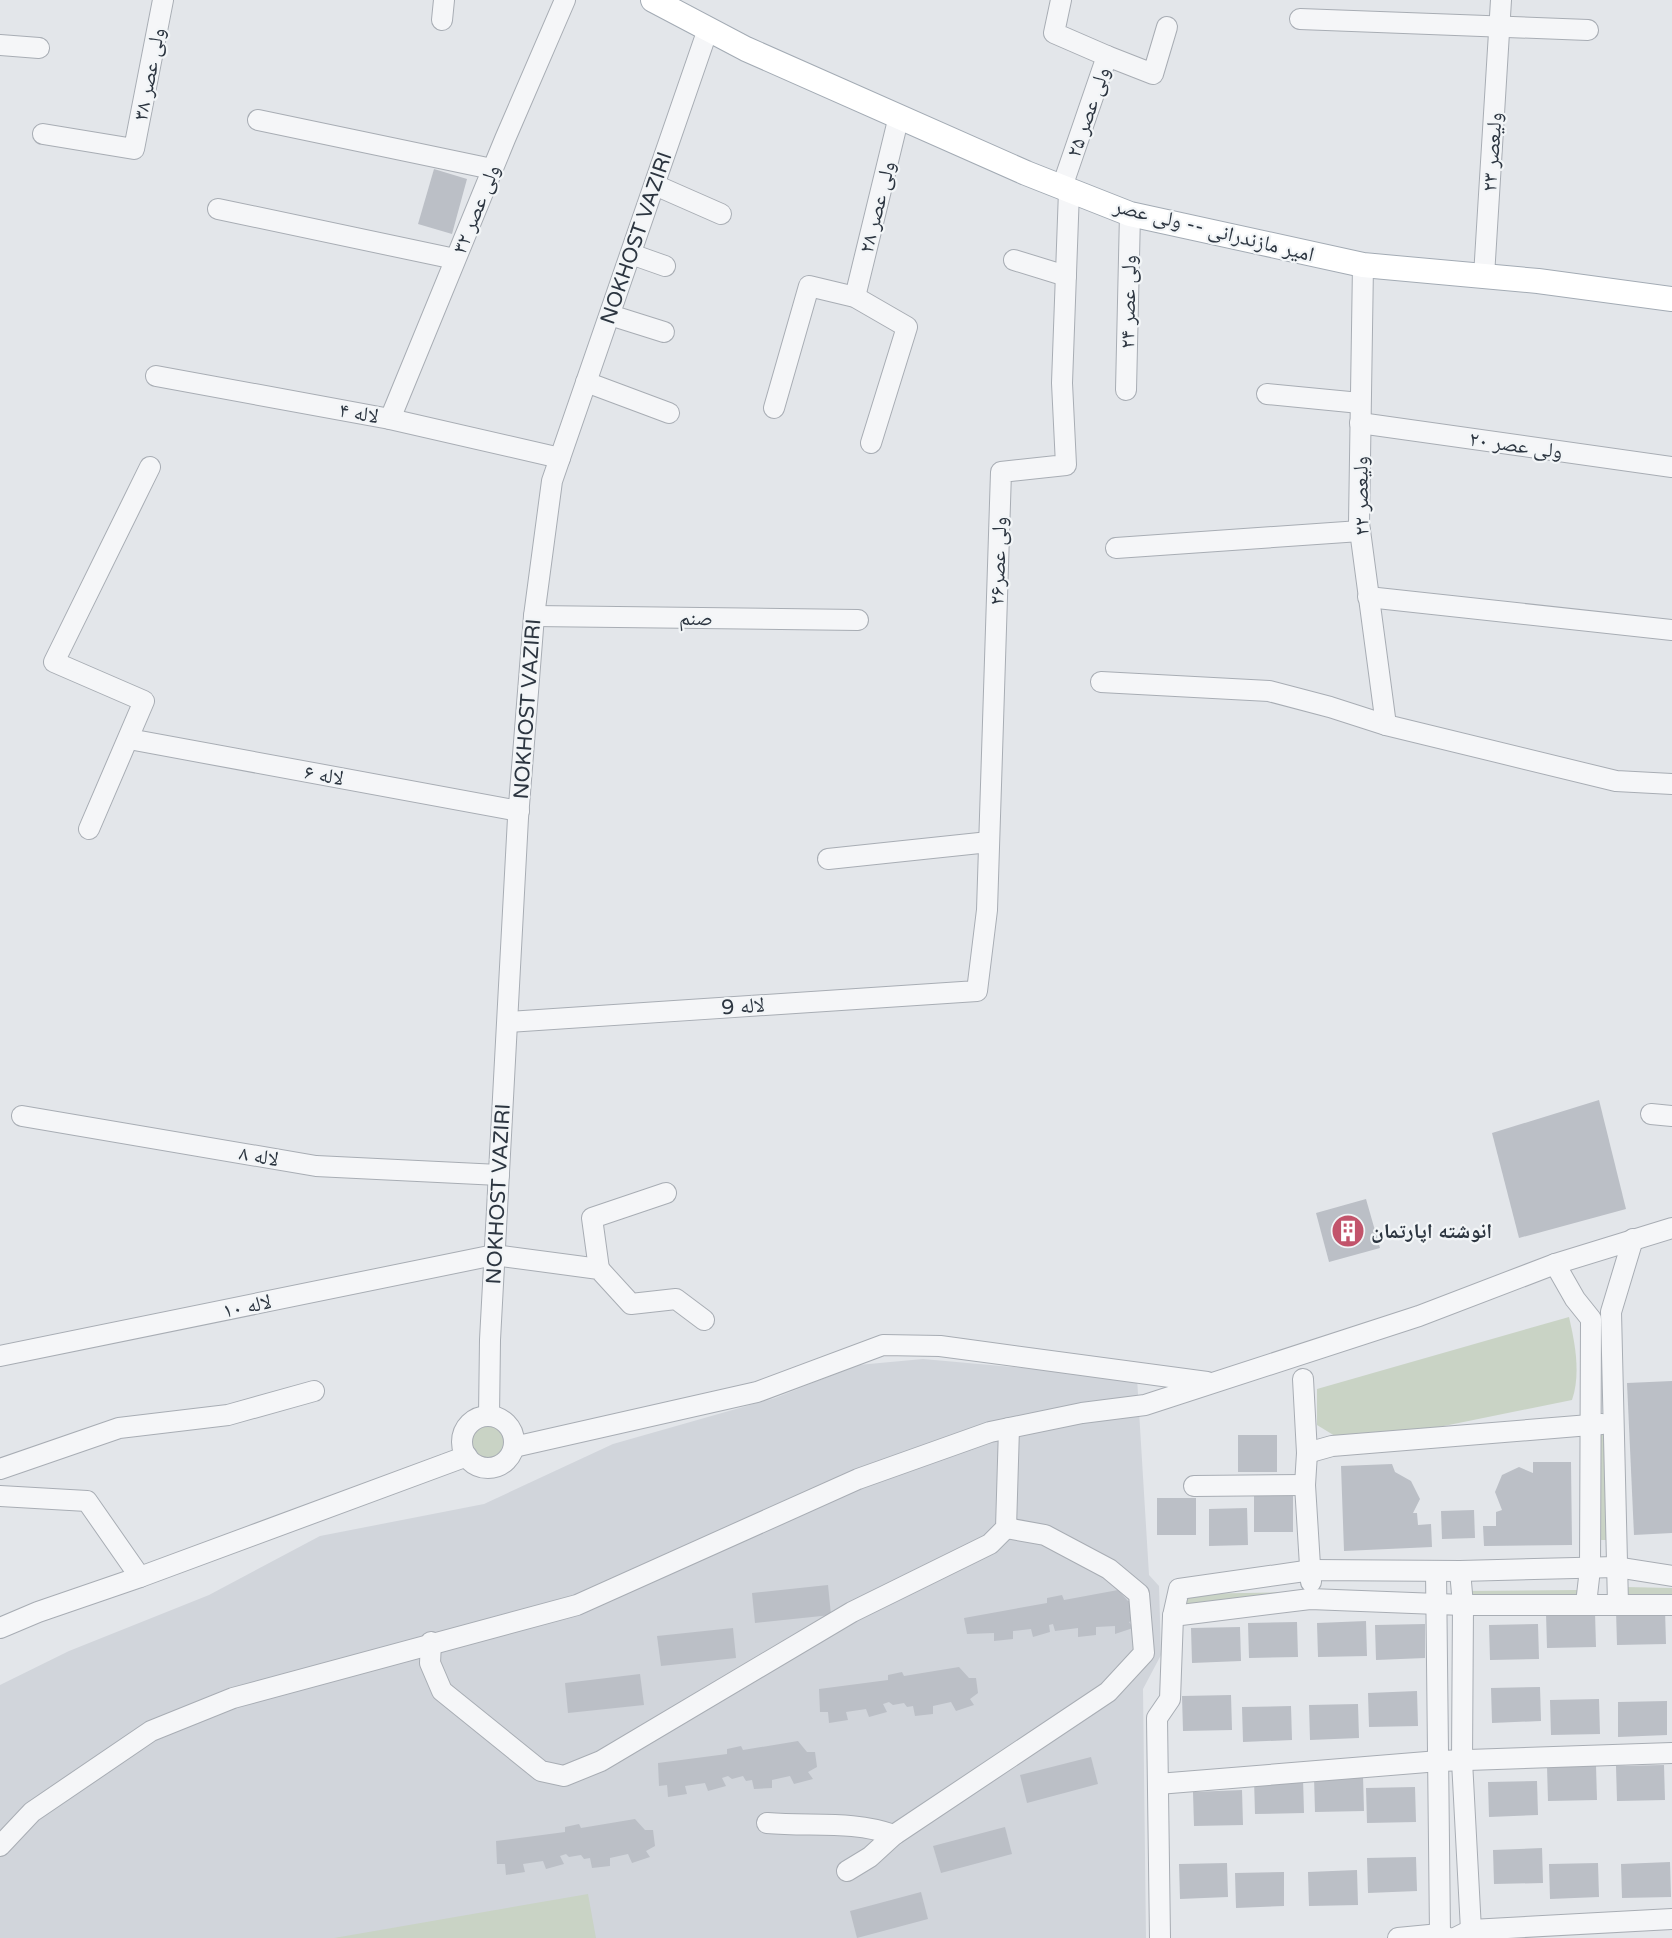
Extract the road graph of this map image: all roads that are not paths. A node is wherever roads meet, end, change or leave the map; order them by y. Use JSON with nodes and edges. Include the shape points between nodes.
{"nodes":[{"id":1,"x":163,"y":0,"type":"edge"},
{"id":2,"x":444,"y":0,"type":"edge"},
{"id":3,"x":565,"y":0,"type":"edge"},
{"id":4,"x":1061,"y":0,"type":"edge"},
{"id":5,"x":1501,"y":0,"type":"edge"},
{"id":6,"x":656,"y":1,"type":"edge"},
{"id":7,"x":1300,"y":19,"type":"dead end"},
{"id":8,"x":442,"y":20,"type":"dead end"},
{"id":9,"x":1167,"y":27,"type":"dead end"},
{"id":10,"x":1500,"y":27,"type":"junction"},
{"id":11,"x":708,"y":29,"type":"junction"},
{"id":12,"x":1588,"y":30,"type":"dead end"},
{"id":13,"x":0,"y":45,"type":"edge"},
{"id":14,"x":39,"y":48,"type":"dead end"},
{"id":15,"x":1107,"y":56,"type":"junction"},
{"id":16,"x":898,"y":116,"type":"junction"},
{"id":17,"x":258,"y":120,"type":"dead end"},
{"id":18,"x":43,"y":134,"type":"dead end"},
{"id":19,"x":492,"y":169,"type":"junction"},
{"id":20,"x":655,"y":184,"type":"junction"},
{"id":21,"x":1066,"y":189,"type":"junction"},
{"id":22,"x":218,"y":209,"type":"dead end"},
{"id":23,"x":721,"y":214,"type":"dead end"},
{"id":24,"x":1130,"y":214,"type":"junction"},
{"id":25,"x":631,"y":254,"type":"junction"},
{"id":26,"x":455,"y":259,"type":"junction"},
{"id":27,"x":1014,"y":260,"type":"dead end"},
{"id":28,"x":1363,"y":265,"type":"junction"},
{"id":29,"x":665,"y":266,"type":"dead end"},
{"id":30,"x":1066,"y":276,"type":"junction"},
{"id":31,"x":1484,"y":276,"type":"junction"},
{"id":32,"x":855,"y":297,"type":"junction"},
{"id":33,"x":1672,"y":298,"type":"edge"},
{"id":34,"x":610,"y":315,"type":"junction"},
{"id":35,"x":664,"y":332,"type":"dead end"},
{"id":36,"x":156,"y":376,"type":"dead end"},
{"id":37,"x":586,"y":382,"type":"junction"},
{"id":38,"x":1126,"y":390,"type":"dead end"},
{"id":39,"x":1267,"y":394,"type":"dead end"},
{"id":40,"x":1360,"y":403,"type":"junction"},
{"id":41,"x":774,"y":408,"type":"dead end"},
{"id":42,"x":669,"y":413,"type":"dead end"},
{"id":43,"x":390,"y":419,"type":"junction"},
{"id":44,"x":1360,"y":423,"type":"junction"},
{"id":45,"x":872,"y":443,"type":"dead end"},
{"id":46,"x":560,"y":458,"type":"junction"},
{"id":47,"x":150,"y":467,"type":"dead end"},
{"id":48,"x":1672,"y":467,"type":"edge"},
{"id":49,"x":1360,"y":531,"type":"junction"},
{"id":50,"x":1116,"y":548,"type":"dead end"},
{"id":51,"x":1368,"y":597,"type":"junction"},
{"id":52,"x":534,"y":616,"type":"junction"},
{"id":53,"x":858,"y":620,"type":"dead end"},
{"id":54,"x":1672,"y":630,"type":"edge"},
{"id":55,"x":1101,"y":682,"type":"dead end"},
{"id":56,"x":1386,"y":725,"type":"junction"},
{"id":57,"x":129,"y":739,"type":"junction"},
{"id":58,"x":1672,"y":784,"type":"edge"},
{"id":59,"x":519,"y":811,"type":"junction"},
{"id":60,"x":89,"y":829,"type":"dead end"},
{"id":61,"x":989,"y":842,"type":"junction"},
{"id":62,"x":828,"y":859,"type":"dead end"},
{"id":63,"x":977,"y":991,"type":"joint"},
{"id":64,"x":508,"y":1022,"type":"junction"},
{"id":65,"x":1651,"y":1114,"type":"dead end"},
{"id":66,"x":22,"y":1116,"type":"dead end"},
{"id":67,"x":1672,"y":1116,"type":"edge"},
{"id":68,"x":499,"y":1175,"type":"junction"},
{"id":69,"x":666,"y":1193,"type":"dead end"},
{"id":70,"x":1672,"y":1228,"type":"edge"},
{"id":71,"x":1633,"y":1239,"type":"junction"},
{"id":72,"x":495,"y":1255,"type":"junction"},
{"id":73,"x":1555,"y":1264,"type":"junction"},
{"id":74,"x":599,"y":1269,"type":"junction"},
{"id":75,"x":704,"y":1320,"type":"dead end"},
{"id":76,"x":0,"y":1356,"type":"edge"},
{"id":77,"x":1303,"y":1378,"type":"dead end"},
{"id":78,"x":1213,"y":1383,"type":"junction"},
{"id":79,"x":314,"y":1391,"type":"dead end"},
{"id":80,"x":489,"y":1416,"type":"junction"},
{"id":81,"x":1614,"y":1424,"type":"junction"},
{"id":82,"x":1589,"y":1425,"type":"junction"},
{"id":83,"x":1009,"y":1428,"type":"junction"},
{"id":84,"x":514,"y":1447,"type":"junction"},
{"id":85,"x":1307,"y":1453,"type":"junction"},
{"id":86,"x":466,"y":1456,"type":"junction"},
{"id":87,"x":0,"y":1469,"type":"edge"},
{"id":88,"x":1305,"y":1485,"type":"junction"},
{"id":89,"x":1194,"y":1486,"type":"dead end"},
{"id":90,"x":0,"y":1496,"type":"edge"},
{"id":91,"x":1006,"y":1528,"type":"junction"},
{"id":92,"x":1616,"y":1567,"type":"junction"},
{"id":93,"x":1590,"y":1569,"type":"junction"},
{"id":94,"x":1312,"y":1570,"type":"junction"},
{"id":95,"x":1436,"y":1571,"type":"junction"},
{"id":96,"x":1460,"y":1571,"type":"junction"},
{"id":97,"x":1672,"y":1576,"type":"edge"},
{"id":98,"x":140,"y":1577,"type":"junction"},
{"id":99,"x":1310,"y":1599,"type":"junction"},
{"id":100,"x":1438,"y":1602,"type":"junction"},
{"id":101,"x":1586,"y":1604,"type":"junction"},
{"id":102,"x":1618,"y":1604,"type":"junction"},
{"id":103,"x":1463,"y":1605,"type":"junction"},
{"id":104,"x":1672,"y":1605,"type":"edge"},
{"id":105,"x":1173,"y":1616,"type":"junction"},
{"id":106,"x":0,"y":1628,"type":"edge"},
{"id":107,"x":431,"y":1642,"type":"junction"},
{"id":108,"x":1672,"y":1753,"type":"edge"},
{"id":109,"x":1439,"y":1761,"type":"junction"},
{"id":110,"x":1462,"y":1761,"type":"junction"},
{"id":111,"x":1158,"y":1784,"type":"junction"},
{"id":112,"x":767,"y":1823,"type":"dead end"},
{"id":113,"x":894,"y":1835,"type":"junction"},
{"id":114,"x":0,"y":1846,"type":"edge"},
{"id":115,"x":847,"y":1871,"type":"dead end"},
{"id":116,"x":1672,"y":1919,"type":"edge"},
{"id":117,"x":1453,"y":1935,"type":"edge"},
{"id":118,"x":1160,"y":1938,"type":"edge"},
{"id":119,"x":1398,"y":1938,"type":"edge"}],
"edges":[{"from":1,"to":18,"type":"street","name":"ولی عصر ۳۸","via":[[134,148]]},
{"from":2,"to":8,"type":"street"},
{"from":3,"to":19,"type":"street","name":"ولی عصر ۳۲"},
{"from":4,"to":15,"type":"street","name":"ولی عصر ۲۵","via":[[1054,33]]},
{"from":5,"to":10,"type":"street","name":"ولیعصر ۲۳"},
{"from":6,"to":11,"type":"main road","name":"امیر مازندرانی -- ولی عصر"},
{"from":7,"to":10,"type":"street"},
{"from":9,"to":15,"type":"street","via":[[1153,74]]},
{"from":10,"to":12,"type":"street"},
{"from":10,"to":31,"type":"street","name":"ولیعصر ۲۳"},
{"from":11,"to":16,"type":"main road","name":"امیر مازندرانی -- ولی عصر"},
{"from":11,"to":20,"type":"street","name":"NOKHOST VAZIRI"},
{"from":13,"to":14,"type":"street"},
{"from":15,"to":21,"type":"street","name":"ولی عصر ۲۵"},
{"from":16,"to":21,"type":"main road","name":"امیر مازندرانی -- ولی عصر"},
{"from":16,"to":32,"type":"street","name":"ولی عصر ۲۸"},
{"from":17,"to":19,"type":"street"},
{"from":19,"to":26,"type":"street","name":"ولی عصر ۳۲"},
{"from":20,"to":23,"type":"street"},
{"from":20,"to":25,"type":"street","name":"NOKHOST VAZIRI"},
{"from":21,"to":24,"type":"main road","name":"امیر مازندرانی -- ولی عصر"},
{"from":21,"to":30,"type":"street","name":"ولی عصر۲۶"},
{"from":22,"to":26,"type":"street"},
{"from":24,"to":28,"type":"main road","name":"امیر مازندرانی -- ولی عصر"},
{"from":24,"to":38,"type":"street","name":"ولی عصر ۲۴"},
{"from":25,"to":29,"type":"street"},
{"from":25,"to":34,"type":"street","name":"NOKHOST VAZIRI"},
{"from":26,"to":43,"type":"street","name":"ولی عصر ۳۲"},
{"from":27,"to":30,"type":"street"},
{"from":28,"to":31,"type":"main road","name":"امیر مازندرانی -- ولی عصر"},
{"from":28,"to":40,"type":"street","name":"ولیعصر ۲۲"},
{"from":30,"to":61,"type":"street","name":"ولی عصر۲۶","via":[[1062,383],[1066,465],[1001,472]]},
{"from":31,"to":33,"type":"main road","name":"امیر مازندرانی -- ولی عصر"},
{"from":32,"to":41,"type":"street","via":[[809,286]]},
{"from":32,"to":45,"type":"street","via":[[907,327]]},
{"from":34,"to":35,"type":"street"},
{"from":34,"to":37,"type":"street","name":"NOKHOST VAZIRI"},
{"from":36,"to":43,"type":"street","name":"لاله ۴"},
{"from":37,"to":42,"type":"street"},
{"from":37,"to":46,"type":"street","name":"NOKHOST VAZIRI"},
{"from":39,"to":40,"type":"street"},
{"from":40,"to":44,"type":"street","name":"ولیعصر ۲۲"},
{"from":43,"to":46,"type":"street","name":"لاله ۴"},
{"from":44,"to":48,"type":"street","name":"ولی عصر ۲۰"},
{"from":44,"to":49,"type":"street","name":"ولیعصر ۲۲"},
{"from":46,"to":52,"type":"street","name":"NOKHOST VAZIRI","via":[[552,481]]},
{"from":47,"to":57,"type":"street","via":[[54,662],[144,701]]},
{"from":49,"to":50,"type":"street"},
{"from":49,"to":51,"type":"street","name":"ولیعصر ۲۲"},
{"from":51,"to":54,"type":"street"},
{"from":51,"to":56,"type":"street","name":"ولیعصر ۲۲"},
{"from":52,"to":53,"type":"street","name":"صنم"},
{"from":52,"to":59,"type":"street","name":"NOKHOST VAZIRI"},
{"from":55,"to":56,"type":"street","via":[[1269,691]]},
{"from":56,"to":58,"type":"street","via":[[1616,781]]},
{"from":57,"to":59,"type":"street","name":"لاله ۶"},
{"from":57,"to":60,"type":"street"},
{"from":59,"to":64,"type":"street","name":"NOKHOST VAZIRI"},
{"from":61,"to":62,"type":"street"},
{"from":61,"to":63,"type":"street","name":"ولی عصر۲۶","via":[[987,910]]},
{"from":63,"to":64,"type":"street","name":"لاله 9"},
{"from":64,"to":68,"type":"street","name":"NOKHOST VAZIRI"},
{"from":65,"to":67,"type":"street"},
{"from":66,"to":68,"type":"street","name":"لاله ۸","via":[[316,1166]]},
{"from":68,"to":72,"type":"street","name":"NOKHOST VAZIRI"},
{"from":69,"to":74,"type":"street","via":[[592,1218]]},
{"from":70,"to":71,"type":"street"},
{"from":71,"to":73,"type":"street"},
{"from":71,"to":81,"type":"street","via":[[1611,1312]]},
{"from":72,"to":74,"type":"street","name":"لاله ۱۰"},
{"from":72,"to":76,"type":"street","name":"لاله ۱۰"},
{"from":72,"to":80,"type":"street","name":"NOKHOST VAZIRI"},
{"from":73,"to":78,"type":"street","via":[[1419,1316]]},
{"from":73,"to":82,"type":"street","via":[[1591,1319]]},
{"from":74,"to":75,"type":"street","via":[[631,1304],[676,1299]]},
{"from":77,"to":85,"type":"street"},
{"from":78,"to":83,"type":"street","via":[[1145,1405]]},
{"from":78,"to":84,"type":"street","via":[[940,1346],[883,1345],[757,1392]]},
{"from":79,"to":87,"type":"street","via":[[228,1415],[119,1428]]},
{"from":80,"to":84,"type":"street","via":[[506,1422]]},
{"from":80,"to":86,"type":"street","via":[[468,1426],[462,1441]]},
{"from":81,"to":82,"type":"street"},
{"from":81,"to":92,"type":"street"},
{"from":82,"to":85,"type":"street","via":[[1332,1446]]},
{"from":82,"to":93,"type":"street"},
{"from":83,"to":91,"type":"street"},
{"from":83,"to":107,"type":"street","via":[[858,1479],[577,1605]]},
{"from":84,"to":86,"type":"street","via":[[498,1466],[480,1467]]},
{"from":85,"to":88,"type":"street"},
{"from":86,"to":98,"type":"street"},
{"from":88,"to":89,"type":"street"},
{"from":88,"to":94,"type":"street"},
{"from":90,"to":98,"type":"street","via":[[87,1501]]},
{"from":91,"to":107,"type":"street","via":[[990,1544],[852,1612],[601,1761],[564,1776],[541,1771],[442,1691],[430,1663]]},
{"from":91,"to":113,"type":"street","via":[[1045,1535],[1109,1569],[1139,1594],[1144,1653],[1108,1692]]},
{"from":92,"to":93,"type":"street"},
{"from":92,"to":97,"type":"street"},
{"from":92,"to":102,"type":"street"},
{"from":93,"to":96,"type":"street"},
{"from":93,"to":101,"type":"street"},
{"from":94,"to":95,"type":"street"},
{"from":94,"to":99,"type":"street"},
{"from":94,"to":105,"type":"street","via":[[1179,1589]]},
{"from":95,"to":96,"type":"street"},
{"from":95,"to":100,"type":"street"},
{"from":96,"to":103,"type":"street"},
{"from":98,"to":106,"type":"street"},
{"from":99,"to":100,"type":"street"},
{"from":99,"to":105,"type":"street"},
{"from":100,"to":103,"type":"street"},
{"from":100,"to":109,"type":"street"},
{"from":101,"to":102,"type":"street"},
{"from":101,"to":103,"type":"street"},
{"from":102,"to":104,"type":"street"},
{"from":103,"to":110,"type":"street"},
{"from":105,"to":111,"type":"street","via":[[1170,1699],[1157,1718]]},
{"from":107,"to":114,"type":"street","via":[[233,1698],[151,1731],[32,1812]]},
{"from":108,"to":110,"type":"street"},
{"from":109,"to":110,"type":"street"},
{"from":109,"to":111,"type":"street"},
{"from":109,"to":117,"type":"street"},
{"from":110,"to":117,"type":"street"},
{"from":111,"to":118,"type":"street"},
{"from":112,"to":113,"type":"street","via":[[845,1824],[877,1828]]},
{"from":113,"to":115,"type":"street"},
{"from":116,"to":117,"type":"street"},
{"from":117,"to":119,"type":"street"}]}
